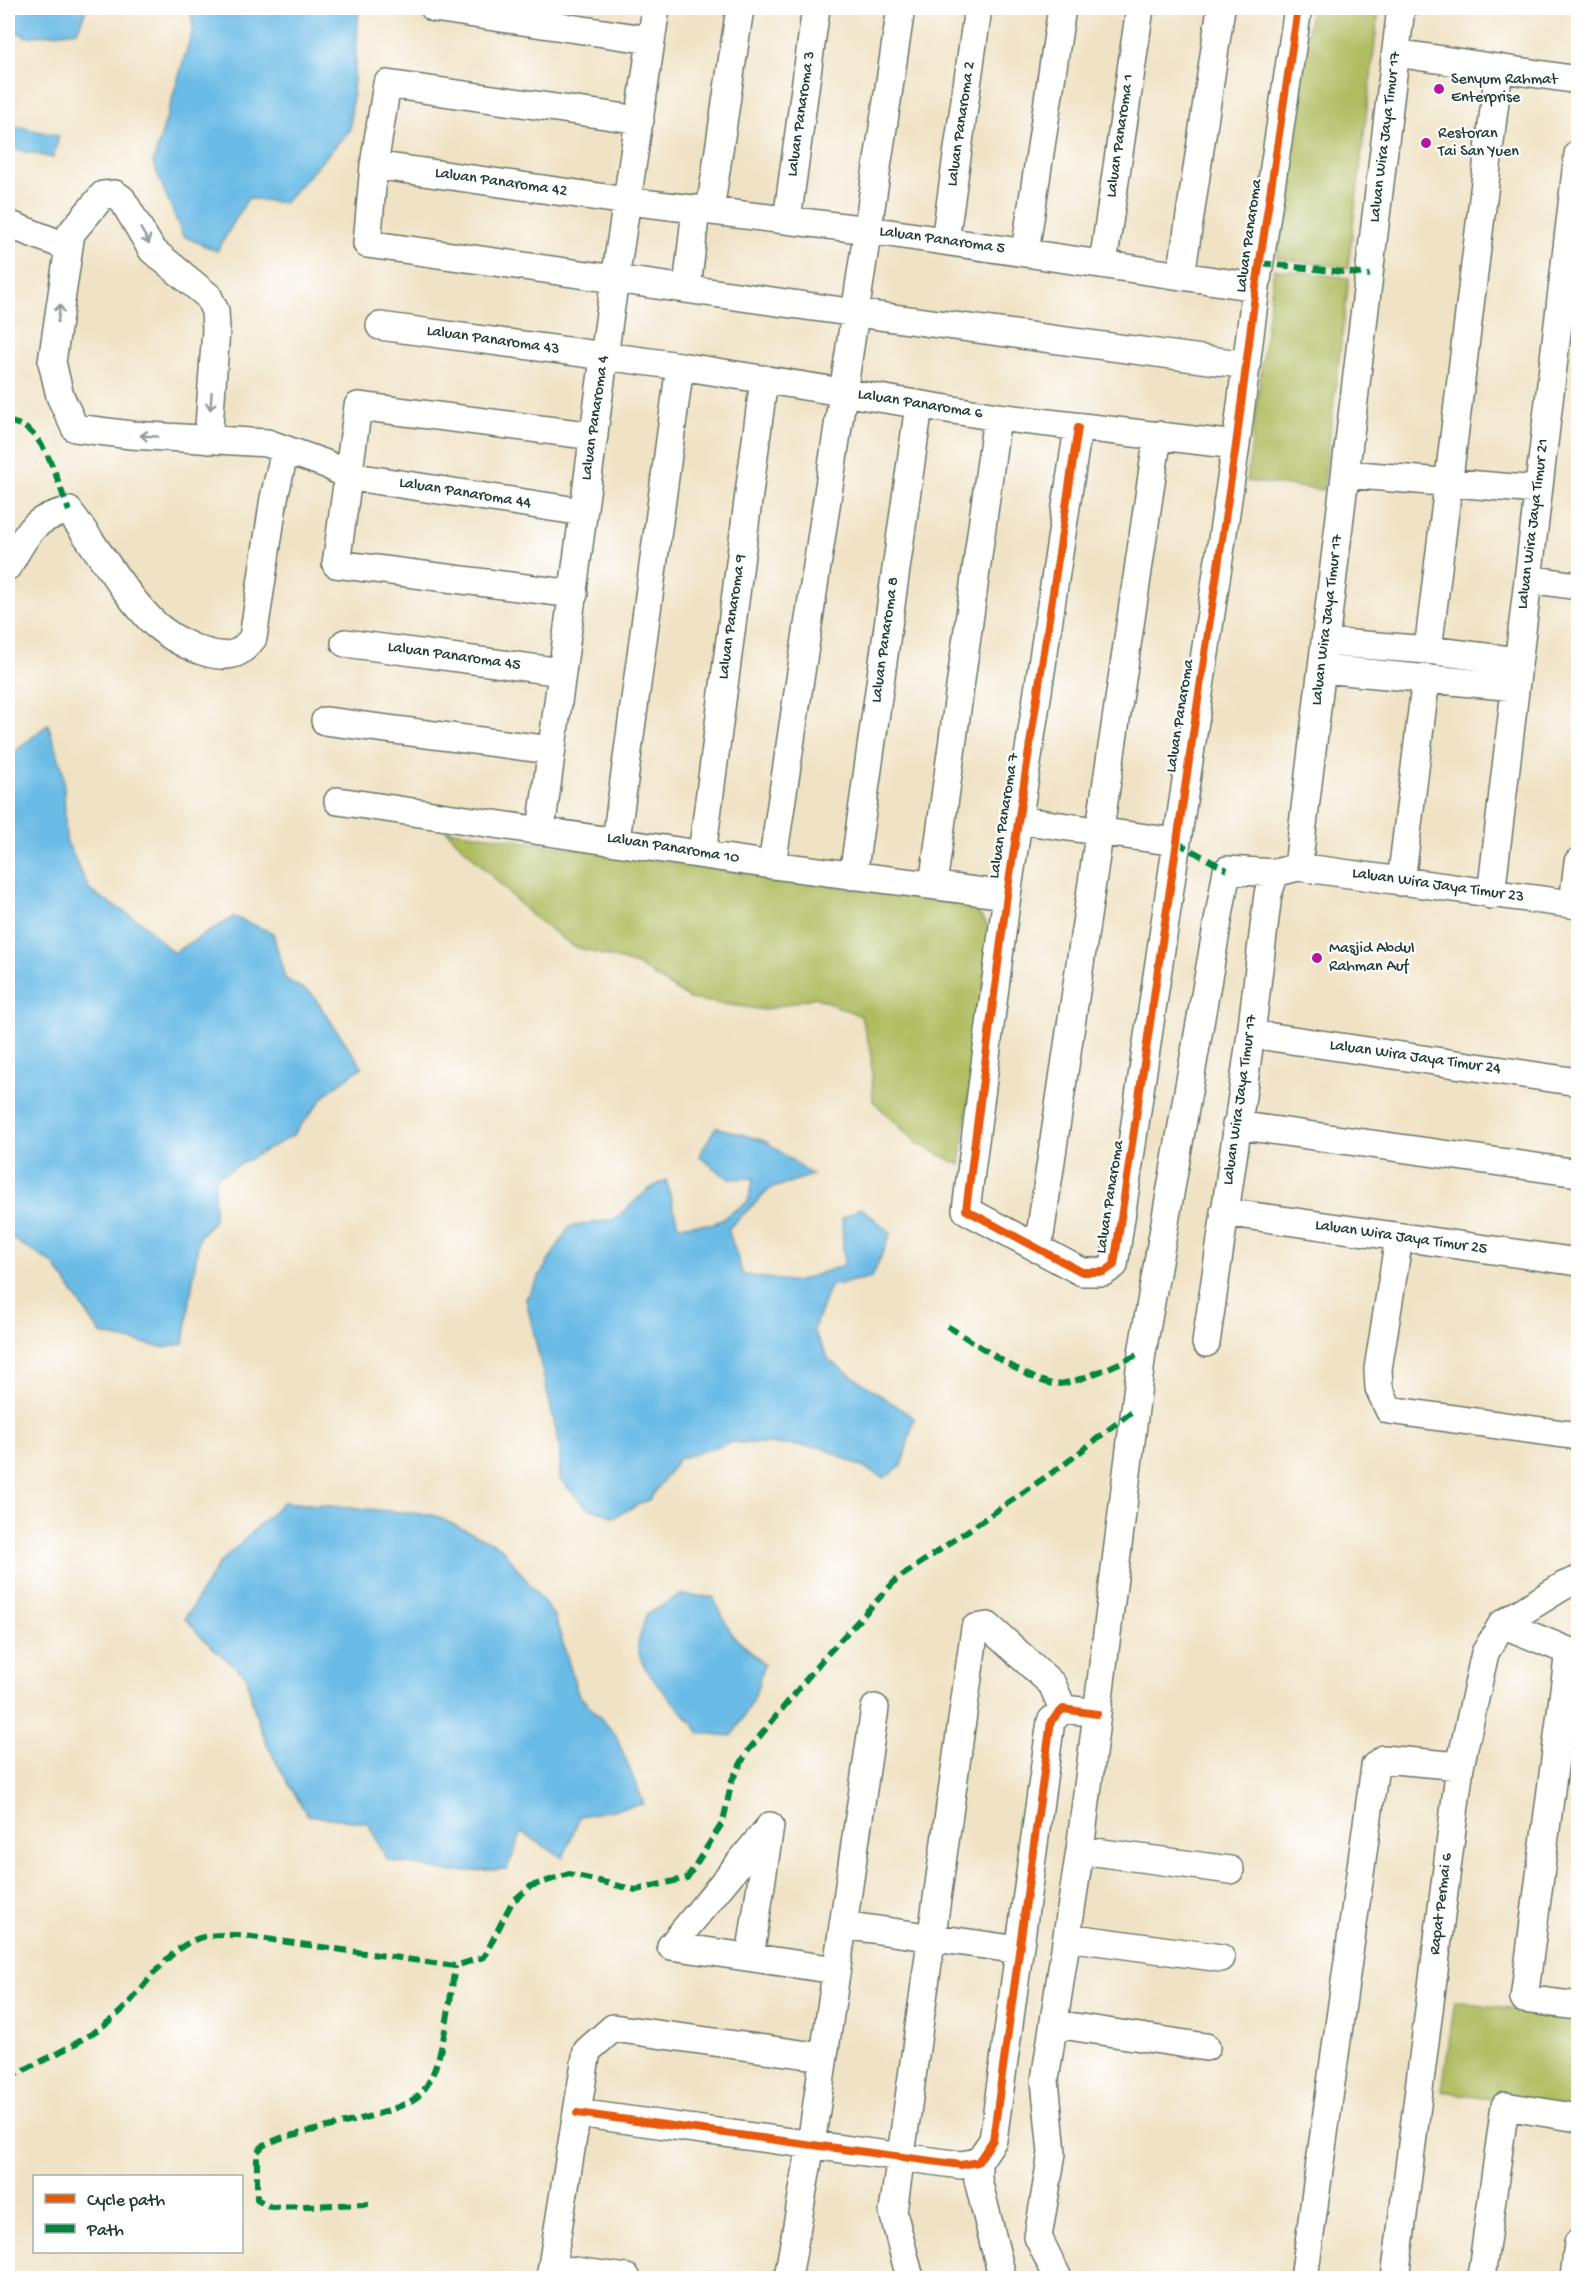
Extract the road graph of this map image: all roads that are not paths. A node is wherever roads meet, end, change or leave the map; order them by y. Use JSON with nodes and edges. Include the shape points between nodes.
{"nodes":[{"id":1,"x":434,"y":8,"type":"edge"},
{"id":2,"x":656,"y":8,"type":"edge"},
{"id":3,"x":740,"y":8,"type":"edge"},
{"id":4,"x":816,"y":8,"type":"edge"},
{"id":5,"x":901,"y":8,"type":"edge"},
{"id":6,"x":978,"y":8,"type":"edge"},
{"id":7,"x":1062,"y":8,"type":"edge"},
{"id":8,"x":1140,"y":8,"type":"edge"},
{"id":9,"x":1221,"y":8,"type":"edge"},
{"id":10,"x":1298,"y":8,"type":"edge"},
{"id":11,"x":1401,"y":8,"type":"edge"},
{"id":12,"x":651,"y":40,"type":"junction"},
{"id":13,"x":1396,"y":53,"type":"junction"},
{"id":14,"x":1499,"y":68,"type":"junction"},
{"id":15,"x":1578,"y":80,"type":"edge"},
{"id":16,"x":640,"y":120,"type":"junction"},
{"id":17,"x":1578,"y":154,"type":"edge"},
{"id":18,"x":374,"y":165,"type":"junction"},
{"id":19,"x":627,"y":201,"type":"junction"},
{"id":20,"x":703,"y":210,"type":"junction"},
{"id":21,"x":787,"y":220,"type":"junction"},
{"id":22,"x":8,"y":224,"type":"edge"},
{"id":23,"x":869,"y":230,"type":"junction"},
{"id":24,"x":945,"y":241,"type":"junction"},
{"id":25,"x":68,"y":246,"type":"junction"},
{"id":26,"x":1025,"y":252,"type":"junction"},
{"id":27,"x":1103,"y":264,"type":"junction"},
{"id":28,"x":1181,"y":276,"type":"junction"},
{"id":29,"x":616,"y":278,"type":"junction"},
{"id":30,"x":687,"y":288,"type":"junction"},
{"id":31,"x":1256,"y":288,"type":"junction"},
{"id":32,"x":856,"y":314,"type":"junction"},
{"id":33,"x":380,"y":326,"type":"dead end"},
{"id":34,"x":605,"y":357,"type":"junction"},
{"id":35,"x":1247,"y":364,"type":"junction"},
{"id":36,"x":680,"y":366,"type":"junction"},
{"id":37,"x":764,"y":379,"type":"junction"},
{"id":38,"x":844,"y":393,"type":"junction"},
{"id":39,"x":919,"y":405,"type":"junction"},
{"id":40,"x":998,"y":417,"type":"junction"},
{"id":41,"x":1078,"y":428,"type":"junction"},
{"id":42,"x":1158,"y":435,"type":"junction"},
{"id":43,"x":594,"y":436,"type":"junction"},
{"id":44,"x":208,"y":440,"type":"junction"},
{"id":45,"x":1236,"y":445,"type":"junction"},
{"id":46,"x":285,"y":450,"type":"junction"},
{"id":47,"x":1346,"y":474,"type":"junction"},
{"id":48,"x":348,"y":476,"type":"junction"},
{"id":49,"x":1448,"y":482,"type":"junction"},
{"id":50,"x":1538,"y":490,"type":"junction"},
{"id":51,"x":583,"y":513,"type":"junction"},
{"id":52,"x":8,"y":566,"type":"edge"},
{"id":53,"x":1528,"y":579,"type":"junction"},
{"id":54,"x":1578,"y":586,"type":"edge"},
{"id":55,"x":574,"y":594,"type":"junction"},
{"id":56,"x":1326,"y":642,"type":"junction"},
{"id":57,"x":345,"y":643,"type":"dead end"},
{"id":58,"x":1428,"y":650,"type":"junction"},
{"id":59,"x":1323,"y":669,"type":"junction"},
{"id":60,"x":562,"y":672,"type":"junction"},
{"id":61,"x":1517,"y":674,"type":"junction"},
{"id":62,"x":1426,"y":678,"type":"junction"},
{"id":63,"x":326,"y":721,"type":"dead end"},
{"id":64,"x":551,"y":750,"type":"junction"},
{"id":65,"x":338,"y":801,"type":"dead end"},
{"id":66,"x":1018,"y":820,"type":"junction"},
{"id":67,"x":541,"y":830,"type":"junction"},
{"id":68,"x":1100,"y":831,"type":"junction"},
{"id":69,"x":615,"y":840,"type":"junction"},
{"id":70,"x":1176,"y":842,"type":"junction"},
{"id":71,"x":702,"y":854,"type":"junction"},
{"id":72,"x":1578,"y":862,"type":"edge"},
{"id":73,"x":772,"y":865,"type":"junction"},
{"id":74,"x":1287,"y":870,"type":"junction"},
{"id":75,"x":853,"y":876,"type":"junction"},
{"id":76,"x":1401,"y":882,"type":"junction"},
{"id":77,"x":933,"y":885,"type":"junction"},
{"id":78,"x":1007,"y":895,"type":"junction"},
{"id":79,"x":1491,"y":895,"type":"junction"},
{"id":80,"x":1576,"y":905,"type":"edge"},
{"id":81,"x":1251,"y":1034,"type":"junction"},
{"id":82,"x":1578,"y":1082,"type":"edge"},
{"id":83,"x":1236,"y":1125,"type":"junction"},
{"id":84,"x":1578,"y":1173,"type":"edge"},
{"id":85,"x":966,"y":1210,"type":"joint"},
{"id":86,"x":1224,"y":1212,"type":"junction"},
{"id":87,"x":1399,"y":1238,"type":"junction"},
{"id":88,"x":1038,"y":1249,"type":"junction"},
{"id":89,"x":1578,"y":1262,"type":"edge"},
{"id":90,"x":1206,"y":1343,"type":"dead end"},
{"id":91,"x":1578,"y":1436,"type":"edge"},
{"id":92,"x":1578,"y":1580,"type":"edge"},
{"id":93,"x":1502,"y":1624,"type":"junction"},
{"id":94,"x":1574,"y":1653,"type":"edge"},
{"id":95,"x":875,"y":1708,"type":"dead end"},
{"id":96,"x":1063,"y":1708,"type":"junction"},
{"id":97,"x":1097,"y":1714,"type":"junction"},
{"id":98,"x":1460,"y":1766,"type":"junction"},
{"id":99,"x":1080,"y":1850,"type":"junction"},
{"id":100,"x":1230,"y":1870,"type":"dead end"},
{"id":101,"x":843,"y":1925,"type":"junction"},
{"id":102,"x":932,"y":1937,"type":"junction"},
{"id":103,"x":1067,"y":1937,"type":"junction"},
{"id":104,"x":1019,"y":1950,"type":"junction"},
{"id":105,"x":750,"y":1957,"type":"junction"},
{"id":106,"x":1221,"y":1958,"type":"dead end"},
{"id":107,"x":836,"y":1970,"type":"junction"},
{"id":108,"x":1578,"y":2006,"type":"edge"},
{"id":109,"x":1055,"y":2024,"type":"junction"},
{"id":110,"x":1206,"y":2047,"type":"dead end"},
{"id":111,"x":823,"y":2057,"type":"junction"},
{"id":112,"x":577,"y":2113,"type":"junction"},
{"id":113,"x":1578,"y":2118,"type":"edge"},
{"id":114,"x":811,"y":2144,"type":"junction"},
{"id":115,"x":901,"y":2157,"type":"junction"},
{"id":116,"x":978,"y":2162,"type":"junction"},
{"id":117,"x":1578,"y":2243,"type":"edge"},
{"id":118,"x":551,"y":2273,"type":"edge"},
{"id":119,"x":1002,"y":2276,"type":"dead end"},
{"id":120,"x":627,"y":2278,"type":"edge"},
{"id":121,"x":788,"y":2278,"type":"edge"},
{"id":122,"x":910,"y":2278,"type":"edge"},
{"id":123,"x":1058,"y":2278,"type":"edge"},
{"id":124,"x":1304,"y":2278,"type":"edge"},
{"id":125,"x":1395,"y":2278,"type":"edge"},
{"id":126,"x":1481,"y":2278,"type":"edge"},
{"id":127,"x":1574,"y":2278,"type":"edge"}],
"edges":[{"from":1,"to":12,"type":"street"},
{"from":2,"to":12,"type":"street","name":"Laluan Panaroma 4"},
{"from":3,"to":20,"type":"street"},
{"from":4,"to":21,"type":"street","name":"Laluan Panaroma 3"},
{"from":5,"to":23,"type":"street"},
{"from":6,"to":24,"type":"street","name":"Laluan Panaroma 2"},
{"from":7,"to":26,"type":"street"},
{"from":8,"to":27,"type":"street","name":"Laluan Panaroma 1"},
{"from":9,"to":28,"type":"street"},
{"from":10,"to":31,"type":"street","name":"Laluan Panaroma"},
{"from":11,"to":13,"type":"street","name":"Laluan Wira Jaya Timur 17"},
{"from":12,"to":16,"type":"street","name":"Laluan Panaroma 4"},
{"from":13,"to":14,"type":"street"},
{"from":13,"to":47,"type":"street","name":"Laluan Wira Jaya Timur 17"},
{"from":14,"to":15,"type":"street"},
{"from":14,"to":49,"type":"street"},
{"from":16,"to":18,"type":"street","via":[[387,84]]},
{"from":16,"to":19,"type":"street","name":"Laluan Panaroma 4"},
{"from":17,"to":50,"type":"street","name":"Laluan Wira Jaya Timur 21"},
{"from":18,"to":19,"type":"street","name":"Laluan Panaroma 42"},
{"from":18,"to":29,"type":"street","via":[[367,244]]},
{"from":19,"to":20,"type":"street","name":"Laluan Panaroma 5"},
{"from":19,"to":29,"type":"street","name":"Laluan Panaroma 4"},
{"from":20,"to":21,"type":"street","name":"Laluan Panaroma 5"},
{"from":20,"to":30,"type":"street"},
{"from":21,"to":23,"type":"street","name":"Laluan Panaroma 5"},
{"from":22,"to":25,"type":"street"},
{"from":23,"to":24,"type":"street","name":"Laluan Panaroma 5"},
{"from":23,"to":32,"type":"street"},
{"from":24,"to":26,"type":"street","name":"Laluan Panaroma 5"},
{"from":44,"to":25,"type":"street","name":"Laluan Panaroma 44","one_way":true,"via":[[75,428],[60,396],[52,362]]},
{"from":25,"to":44,"type":"street","one_way":true,"via":[[71,233],[103,195],[115,194],[122,199],[152,250],[208,296],[215,311],[216,330]]},
{"from":26,"to":27,"type":"street","name":"Laluan Panaroma 5"},
{"from":27,"to":28,"type":"street","name":"Laluan Panaroma 5"},
{"from":28,"to":31,"type":"street","name":"Laluan Panaroma 5"},
{"from":29,"to":30,"type":"street"},
{"from":29,"to":34,"type":"street","name":"Laluan Panaroma 4"},
{"from":30,"to":32,"type":"street"},
{"from":31,"to":35,"type":"street","name":"Laluan Panaroma"},
{"from":32,"to":35,"type":"street"},
{"from":32,"to":38,"type":"street"},
{"from":33,"to":34,"type":"street","name":"Laluan Panaroma 43"},
{"from":34,"to":36,"type":"street","name":"Laluan Panaroma 6"},
{"from":34,"to":43,"type":"street","name":"Laluan Panaroma 4"},
{"from":35,"to":45,"type":"street","name":"Laluan Panaroma"},
{"from":36,"to":37,"type":"street","name":"Laluan Panaroma 6"},
{"from":36,"to":69,"type":"street"},
{"from":37,"to":38,"type":"street","name":"Laluan Panaroma 6"},
{"from":37,"to":71,"type":"street","name":"Laluan Panaroma 9"},
{"from":38,"to":39,"type":"street","name":"Laluan Panaroma 6"},
{"from":38,"to":73,"type":"street"},
{"from":39,"to":40,"type":"street","name":"Laluan Panaroma 6"},
{"from":39,"to":75,"type":"street","name":"Laluan Panaroma 8"},
{"from":40,"to":41,"type":"street","name":"Laluan Panaroma 6"},
{"from":40,"to":77,"type":"street"},
{"from":41,"to":42,"type":"street","name":"Laluan Panaroma 6"},
{"from":41,"to":66,"type":"street","name":"Laluan Panaroma 7"},
{"from":42,"to":45,"type":"street","name":"Laluan Panaroma 6"},
{"from":42,"to":68,"type":"street"},
{"from":43,"to":48,"type":"street","via":[[358,406]]},
{"from":43,"to":51,"type":"street","name":"Laluan Panaroma 4"},
{"from":44,"to":46,"type":"street","name":"Laluan Panaroma 44","via":[[267,443]]},
{"from":45,"to":70,"type":"street","name":"Laluan Panaroma"},
{"from":46,"to":48,"type":"street","name":"Laluan Panaroma 44"},
{"from":46,"to":52,"type":"street","via":[[253,638],[235,653],[224,656],[207,652],[174,639],[155,624],[69,511],[40,519]]},
{"from":47,"to":49,"type":"street"},
{"from":47,"to":56,"type":"street","name":"Laluan Wira Jaya Timur 17"},
{"from":48,"to":51,"type":"street","name":"Laluan Panaroma 44"},
{"from":48,"to":55,"type":"street","via":[[336,564]]},
{"from":49,"to":50,"type":"street"},
{"from":49,"to":58,"type":"street"},
{"from":50,"to":53,"type":"street","name":"Laluan Wira Jaya Timur 21"},
{"from":51,"to":55,"type":"street","name":"Laluan Panaroma 4"},
{"from":53,"to":54,"type":"street"},
{"from":53,"to":61,"type":"street","name":"Laluan Wira Jaya Timur 21"},
{"from":55,"to":60,"type":"street","name":"Laluan Panaroma 4"},
{"from":56,"to":58,"type":"street"},
{"from":56,"to":59,"type":"street","name":"Laluan Wira Jaya Timur 17"},
{"from":57,"to":60,"type":"street","name":"Laluan Panaroma 45"},
{"from":58,"to":61,"type":"street"},
{"from":59,"to":62,"type":"street"},
{"from":59,"to":74,"type":"street","name":"Laluan Wira Jaya Timur 17"},
{"from":60,"to":64,"type":"street","name":"Laluan Panaroma 4"},
{"from":61,"to":62,"type":"street"},
{"from":61,"to":79,"type":"street","name":"Laluan Wira Jaya Timur 21"},
{"from":62,"to":76,"type":"street"},
{"from":63,"to":64,"type":"street"},
{"from":64,"to":67,"type":"street","name":"Laluan Panaroma 4"},
{"from":65,"to":67,"type":"street","name":"Laluan Panaroma 10"},
{"from":66,"to":68,"type":"street"},
{"from":66,"to":78,"type":"street","name":"Laluan Panaroma 7"},
{"from":67,"to":69,"type":"street","name":"Laluan Panaroma 10"},
{"from":68,"to":70,"type":"street"},
{"from":68,"to":88,"type":"street"},
{"from":69,"to":71,"type":"street","name":"Laluan Panaroma 10"},
{"from":70,"to":88,"type":"street","name":"Laluan Panaroma","via":[[1114,1265],[1104,1272],[1082,1272]]},
{"from":71,"to":73,"type":"street","name":"Laluan Panaroma 10"},
{"from":72,"to":80,"type":"street"},
{"from":73,"to":75,"type":"street","name":"Laluan Panaroma 10"},
{"from":74,"to":76,"type":"street","name":"Laluan Wira Jaya Timur 23"},
{"from":74,"to":81,"type":"street","name":"Laluan Wira Jaya Timur 17","via":[[1268,894]]},
{"from":74,"to":97,"type":"street","name":"Laluan Wira Jaya Timur 23","via":[[1227,870],[1142,1353]]},
{"from":75,"to":77,"type":"street","name":"Laluan Panaroma 10"},
{"from":76,"to":79,"type":"street","name":"Laluan Wira Jaya Timur 23"},
{"from":77,"to":78,"type":"street","name":"Laluan Panaroma 10"},
{"from":78,"to":85,"type":"street","name":"Laluan Panaroma 7"},
{"from":79,"to":80,"type":"street","name":"Laluan Wira Jaya Timur 23"},
{"from":81,"to":82,"type":"street","name":"Laluan Wira Jaya Timur 24"},
{"from":81,"to":83,"type":"street","name":"Laluan Wira Jaya Timur 17"},
{"from":83,"to":84,"type":"street"},
{"from":83,"to":86,"type":"street","name":"Laluan Wira Jaya Timur 17"},
{"from":85,"to":88,"type":"street","name":"Laluan Panaroma"},
{"from":86,"to":87,"type":"street","name":"Laluan Wira Jaya Timur 25"},
{"from":86,"to":90,"type":"street","name":"Laluan Wira Jaya Timur 17"},
{"from":87,"to":89,"type":"street","name":"Laluan Wira Jaya Timur 25"},
{"from":87,"to":91,"type":"street","via":[[1378,1369],[1379,1388],[1389,1410]]},
{"from":92,"to":93,"type":"street","name":"Rapat Permai 6"},
{"from":93,"to":94,"type":"street"},
{"from":93,"to":98,"type":"street","name":"Rapat Permai 6","via":[[1485,1653]]},
{"from":94,"to":108,"type":"street","via":[[1524,1999]]},
{"from":95,"to":101,"type":"street"},
{"from":96,"to":97,"type":"street"},
{"from":96,"to":102,"type":"street","via":[[1052,1684],[1004,1640],[988,1626],[975,1628]]},
{"from":96,"to":104,"type":"street","via":[[1051,1721]]},
{"from":97,"to":99,"type":"street"},
{"from":98,"to":124,"type":"street","via":[[1383,1759],[1375,1766]]},
{"from":98,"to":125,"type":"street","name":"Rapat Permai 6"},
{"from":99,"to":100,"type":"street"},
{"from":99,"to":103,"type":"street"},
{"from":101,"to":102,"type":"street"},
{"from":101,"to":107,"type":"street"},
{"from":102,"to":104,"type":"street"},
{"from":102,"to":115,"type":"street"},
{"from":103,"to":106,"type":"street"},
{"from":103,"to":109,"type":"street"},
{"from":104,"to":116,"type":"street","via":[[993,2140]]},
{"from":105,"to":105,"type":"street","via":[[671,1946],[770,1826]]},
{"from":105,"to":107,"type":"street"},
{"from":107,"to":111,"type":"street"},
{"from":109,"to":110,"type":"street"},
{"from":109,"to":123,"type":"street","via":[[1045,2080],[1052,2152],[1038,2238]]},
{"from":111,"to":112,"type":"street","via":[[613,2028],[587,2051]]},
{"from":111,"to":114,"type":"street"},
{"from":112,"to":114,"type":"street"},
{"from":112,"to":118,"type":"street"},
{"from":113,"to":126,"type":"street","via":[[1505,2106]]},
{"from":114,"to":115,"type":"street"},
{"from":114,"to":121,"type":"street"},
{"from":115,"to":116,"type":"street","via":[[961,2165]]},
{"from":115,"to":122,"type":"street","via":[[892,2212]]},
{"from":116,"to":119,"type":"street","via":[[978,2180]]},
{"from":117,"to":127,"type":"street"},
{"from":118,"to":120,"type":"street"}]}
